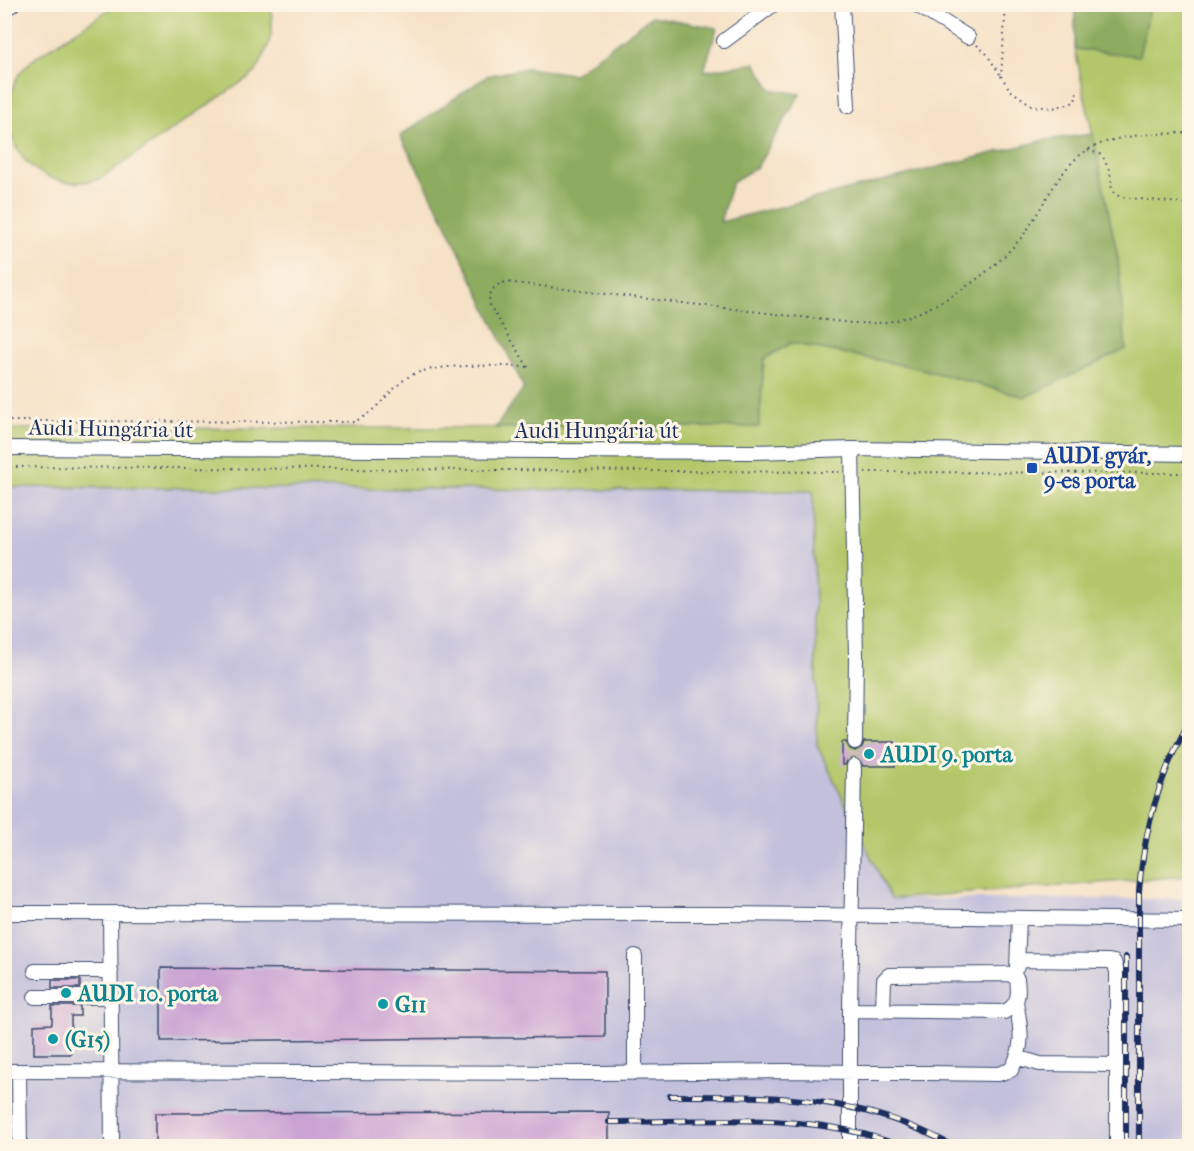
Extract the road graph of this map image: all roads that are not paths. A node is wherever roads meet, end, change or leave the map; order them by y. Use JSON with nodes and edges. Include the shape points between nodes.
{"nodes":[{"id":1,"x":13,"y":4,"type":"edge"},
{"id":2,"x":774,"y":4,"type":"edge"},
{"id":3,"x":842,"y":4,"type":"edge"},
{"id":4,"x":915,"y":4,"type":"edge"},
{"id":5,"x":4,"y":10,"type":"edge"},
{"id":6,"x":968,"y":37,"type":"road end"},
{"id":7,"x":724,"y":41,"type":"dead end"},
{"id":8,"x":848,"y":106,"type":"dead end"},
{"id":9,"x":4,"y":448,"type":"edge"},
{"id":10,"x":852,"y":449,"type":"junction"},
{"id":11,"x":1190,"y":454,"type":"edge"},
{"id":12,"x":855,"y":742,"type":"tunnel mouth"},
{"id":13,"x":854,"y":765,"type":"tunnel mouth"},
{"id":14,"x":4,"y":913,"type":"edge"},
{"id":15,"x":110,"y":913,"type":"junction"},
{"id":16,"x":853,"y":915,"type":"junction"},
{"id":17,"x":1019,"y":918,"type":"junction"},
{"id":18,"x":1190,"y":920,"type":"edge"},
{"id":19,"x":635,"y":956,"type":"dead end"},
{"id":20,"x":1018,"y":960,"type":"junction"},
{"id":21,"x":35,"y":970,"type":"dead end"},
{"id":22,"x":111,"y":971,"type":"junction"},
{"id":23,"x":1017,"y":979,"type":"junction"},
{"id":24,"x":35,"y":997,"type":"dead end"},
{"id":25,"x":110,"y":997,"type":"junction"},
{"id":26,"x":1017,"y":1002,"type":"junction"},
{"id":27,"x":850,"y":1010,"type":"junction"},
{"id":28,"x":883,"y":1010,"type":"junction"},
{"id":29,"x":1019,"y":1058,"type":"junction"},
{"id":30,"x":1117,"y":1065,"type":"junction"},
{"id":31,"x":12,"y":1071,"type":"edge"},
{"id":32,"x":849,"y":1071,"type":"junction"},
{"id":33,"x":111,"y":1072,"type":"junction"},
{"id":34,"x":635,"y":1073,"type":"junction"},
{"id":35,"x":20,"y":1146,"type":"edge"},
{"id":36,"x":112,"y":1146,"type":"edge"},
{"id":37,"x":850,"y":1146,"type":"edge"},
{"id":38,"x":1117,"y":1146,"type":"edge"}],
"edges":[{"from":1,"to":5,"type":"street"},
{"from":2,"to":7,"type":"street"},
{"from":3,"to":8,"type":"street"},
{"from":4,"to":6,"type":"street"},
{"from":9,"to":10,"type":"street","name":"Audi Hungária út","via":[[717,452]]},
{"from":10,"to":11,"type":"street","name":"Audi Hungária út"},
{"from":10,"to":12,"type":"street"},
{"from":13,"to":16,"type":"street"},
{"from":14,"to":15,"type":"street"},
{"from":15,"to":16,"type":"street"},
{"from":15,"to":22,"type":"street"},
{"from":16,"to":17,"type":"street"},
{"from":16,"to":27,"type":"street"},
{"from":17,"to":18,"type":"street"},
{"from":17,"to":20,"type":"street"},
{"from":19,"to":34,"type":"street"},
{"from":20,"to":23,"type":"street"},
{"from":20,"to":30,"type":"street","via":[[1114,963]]},
{"from":21,"to":22,"type":"street"},
{"from":22,"to":25,"type":"street"},
{"from":23,"to":26,"type":"street"},
{"from":23,"to":28,"type":"street","via":[[1010,974],[889,975],[884,980]]},
{"from":24,"to":25,"type":"street"},
{"from":25,"to":33,"type":"street"},
{"from":26,"to":28,"type":"street","via":[[1004,1012]]},
{"from":26,"to":29,"type":"street"},
{"from":27,"to":28,"type":"street"},
{"from":27,"to":32,"type":"street"},
{"from":29,"to":30,"type":"street","via":[[1040,1064]]},
{"from":29,"to":32,"type":"street","via":[[1011,1071],[998,1074]]},
{"from":30,"to":38,"type":"street"},
{"from":31,"to":33,"type":"street"},
{"from":31,"to":35,"type":"street"},
{"from":32,"to":34,"type":"street"},
{"from":32,"to":37,"type":"street"},
{"from":33,"to":34,"type":"street"},
{"from":33,"to":36,"type":"street"}]}
